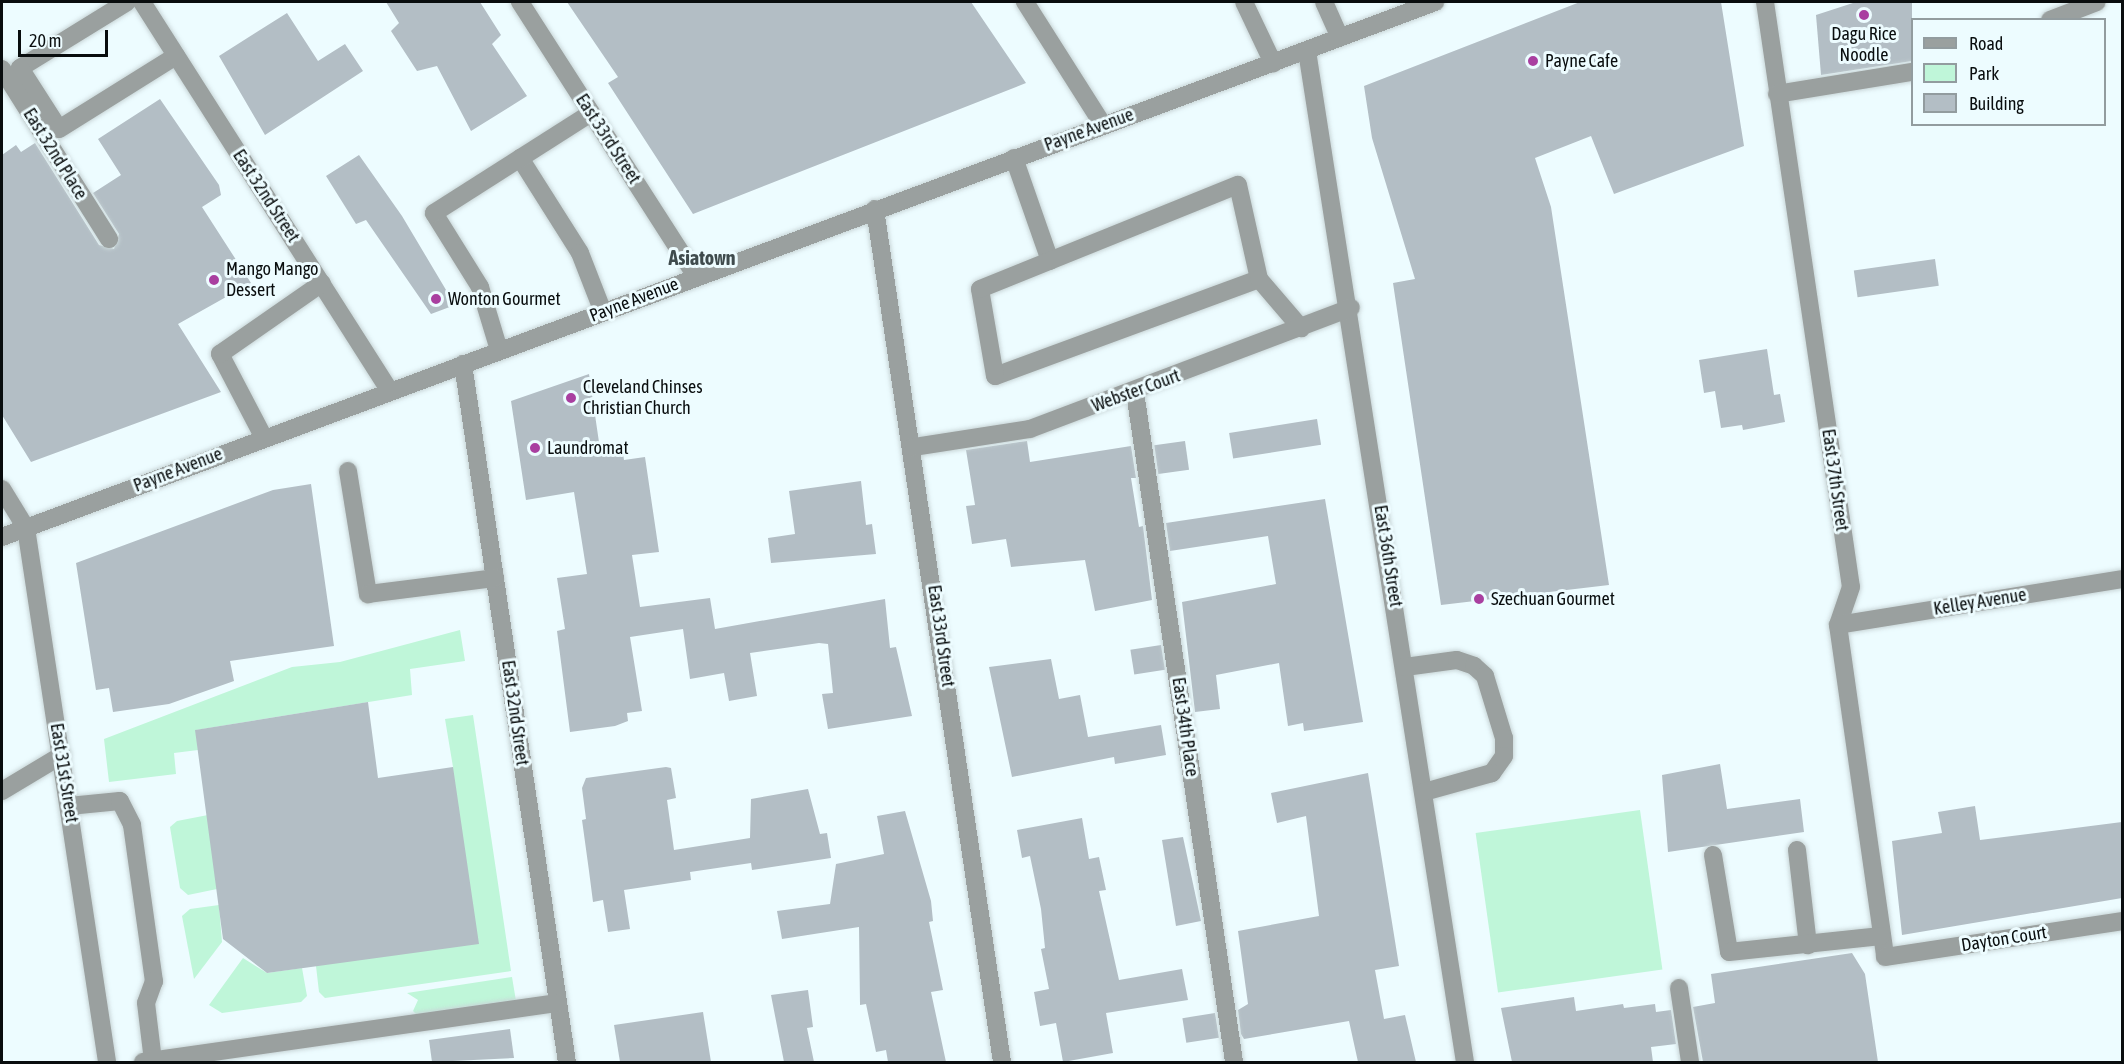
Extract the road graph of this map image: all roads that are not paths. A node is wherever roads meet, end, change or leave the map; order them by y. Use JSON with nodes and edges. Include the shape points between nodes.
{"nodes":[{"id":1,"x":127,"y":2,"type":"edge"},
{"id":2,"x":142,"y":2,"type":"edge"},
{"id":3,"x":520,"y":2,"type":"edge"},
{"id":4,"x":1026,"y":2,"type":"edge"},
{"id":5,"x":1244,"y":2,"type":"edge"},
{"id":6,"x":1324,"y":2,"type":"edge"},
{"id":7,"x":1435,"y":2,"type":"edge"},
{"id":8,"x":1765,"y":2,"type":"edge"},
{"id":9,"x":2097,"y":2,"type":"edge"},
{"id":10,"x":2055,"y":18,"type":"edge"},
{"id":11,"x":1340,"y":38,"type":"junction"},
{"id":12,"x":1307,"y":51,"type":"junction"},
{"id":13,"x":176,"y":56,"type":"junction"},
{"id":14,"x":1273,"y":63,"type":"junction"},
{"id":15,"x":2,"y":69,"type":"edge"},
{"id":16,"x":1911,"y":72,"type":"edge"},
{"id":17,"x":1777,"y":94,"type":"junction"},
{"id":18,"x":591,"y":113,"type":"junction"},
{"id":19,"x":1103,"y":125,"type":"junction"},
{"id":20,"x":520,"y":158,"type":"junction"},
{"id":21,"x":1014,"y":158,"type":"junction"},
{"id":22,"x":875,"y":210,"type":"junction"},
{"id":23,"x":109,"y":239,"type":"dead end"},
{"id":24,"x":1050,"y":261,"type":"junction"},
{"id":25,"x":696,"y":276,"type":"junction"},
{"id":26,"x":1259,"y":279,"type":"junction"},
{"id":27,"x":322,"y":284,"type":"junction"},
{"id":28,"x":1351,"y":308,"type":"junction"},
{"id":29,"x":603,"y":312,"type":"junction"},
{"id":30,"x":1301,"y":328,"type":"junction"},
{"id":31,"x":500,"y":350,"type":"junction"},
{"id":32,"x":463,"y":364,"type":"junction"},
{"id":33,"x":390,"y":391,"type":"junction"},
{"id":34,"x":1135,"y":392,"type":"junction"},
{"id":35,"x":264,"y":438,"type":"junction"},
{"id":36,"x":914,"y":447,"type":"junction"},
{"id":37,"x":348,"y":471,"type":"dead end"},
{"id":38,"x":2,"y":489,"type":"edge"},
{"id":39,"x":26,"y":528,"type":"junction"},
{"id":40,"x":2,"y":537,"type":"edge"},
{"id":41,"x":495,"y":578,"type":"junction"},
{"id":42,"x":2122,"y":579,"type":"edge"},
{"id":43,"x":1838,"y":625,"type":"junction"},
{"id":44,"x":1405,"y":667,"type":"junction"},
{"id":45,"x":62,"y":755,"type":"junction"},
{"id":46,"x":2,"y":791,"type":"edge"},
{"id":47,"x":1424,"y":792,"type":"junction"},
{"id":48,"x":69,"y":806,"type":"junction"},
{"id":49,"x":1797,"y":850,"type":"dead end"},
{"id":50,"x":1713,"y":855,"type":"dead end"},
{"id":51,"x":2122,"y":921,"type":"edge"},
{"id":52,"x":1881,"y":936,"type":"junction"},
{"id":53,"x":1808,"y":945,"type":"junction"},
{"id":54,"x":1885,"y":957,"type":"joint"},
{"id":55,"x":1679,"y":988,"type":"dead end"},
{"id":56,"x":558,"y":1003,"type":"junction"},
{"id":57,"x":106,"y":1062,"type":"edge"},
{"id":58,"x":148,"y":1062,"type":"edge"},
{"id":59,"x":567,"y":1062,"type":"edge"},
{"id":60,"x":1002,"y":1062,"type":"edge"},
{"id":61,"x":1234,"y":1062,"type":"edge"},
{"id":62,"x":1465,"y":1062,"type":"edge"},
{"id":63,"x":1690,"y":1062,"type":"edge"}],
"edges":[{"from":1,"to":13,"type":"street","via":[[20,68],[59,129]]},
{"from":2,"to":13,"type":"street","name":"East 32nd Street"},
{"from":3,"to":18,"type":"street","name":"East 33rd Street"},
{"from":4,"to":19,"type":"street"},
{"from":5,"to":14,"type":"street"},
{"from":6,"to":11,"type":"street"},
{"from":7,"to":11,"type":"street","name":"Payne Avenue"},
{"from":8,"to":17,"type":"street","name":"East 37th Street"},
{"from":9,"to":10,"type":"street"},
{"from":11,"to":12,"type":"street","name":"Payne Avenue"},
{"from":12,"to":14,"type":"street","name":"Payne Avenue"},
{"from":12,"to":28,"type":"street","name":"East 36th Street"},
{"from":13,"to":27,"type":"street","name":"East 32nd Street"},
{"from":14,"to":19,"type":"street","name":"Payne Avenue"},
{"from":15,"to":23,"type":"street","name":"East 32nd Place"},
{"from":16,"to":17,"type":"street"},
{"from":17,"to":43,"type":"street","name":"East 37th Street","via":[[1851,587]]},
{"from":18,"to":20,"type":"street"},
{"from":18,"to":25,"type":"street","name":"East 33rd Street"},
{"from":19,"to":21,"type":"street","name":"Payne Avenue"},
{"from":20,"to":29,"type":"street","via":[[580,253]]},
{"from":20,"to":31,"type":"street","via":[[434,213],[480,287]]},
{"from":21,"to":22,"type":"street","name":"Payne Avenue"},
{"from":21,"to":24,"type":"street"},
{"from":22,"to":25,"type":"street","name":"Payne Avenue"},
{"from":22,"to":36,"type":"street","name":"East 33rd Street"},
{"from":24,"to":26,"type":"street","via":[[1238,185]]},
{"from":24,"to":26,"type":"street","via":[[980,289],[995,376]]},
{"from":25,"to":29,"type":"street","name":"Payne Avenue"},
{"from":26,"to":30,"type":"street"},
{"from":27,"to":33,"type":"street","name":"East 32nd Street"},
{"from":27,"to":35,"type":"street","via":[[220,354]]},
{"from":28,"to":30,"type":"street","name":"Webster Court"},
{"from":28,"to":44,"type":"street","name":"East 36th Street"},
{"from":29,"to":31,"type":"street","name":"Payne Avenue"},
{"from":30,"to":34,"type":"street","name":"Webster Court"},
{"from":31,"to":32,"type":"street","name":"Payne Avenue"},
{"from":32,"to":33,"type":"street","name":"Payne Avenue"},
{"from":32,"to":41,"type":"street","name":"East 32nd Street"},
{"from":33,"to":35,"type":"street","name":"Payne Avenue"},
{"from":34,"to":36,"type":"street","name":"Webster Court","via":[[1030,429]]},
{"from":34,"to":61,"type":"street","name":"East 34th Place"},
{"from":35,"to":39,"type":"street","name":"Payne Avenue"},
{"from":36,"to":60,"type":"street","name":"East 33rd Street"},
{"from":37,"to":41,"type":"street","via":[[368,594]]},
{"from":38,"to":39,"type":"street","name":"East 31st Street"},
{"from":39,"to":40,"type":"street","name":"Payne Avenue"},
{"from":39,"to":45,"type":"street","name":"East 31st Street"},
{"from":41,"to":56,"type":"street","name":"East 32nd Street"},
{"from":42,"to":43,"type":"street","name":"Kelley Avenue"},
{"from":43,"to":52,"type":"street","name":"East 37th Street"},
{"from":44,"to":47,"type":"street","name":"East 36th Street"},
{"from":44,"to":47,"type":"street","via":[[1457,660],[1474,666],[1485,676],[1504,738],[1504,756],[1492,773]]},
{"from":45,"to":46,"type":"street"},
{"from":45,"to":48,"type":"street","name":"East 31st Street"},
{"from":47,"to":62,"type":"street","name":"East 36th Street"},
{"from":48,"to":57,"type":"street","name":"East 31st Street"},
{"from":48,"to":58,"type":"street","via":[[120,801],[132,825],[154,981],[146,1003]]},
{"from":49,"to":53,"type":"street"},
{"from":50,"to":53,"type":"street","via":[[1729,952]]},
{"from":51,"to":54,"type":"street","name":"Dayton Court"},
{"from":52,"to":53,"type":"street"},
{"from":52,"to":54,"type":"street","name":"East 37th Street"},
{"from":55,"to":63,"type":"street"},
{"from":56,"to":58,"type":"street"},
{"from":56,"to":59,"type":"street","name":"East 32nd Street"}]}
